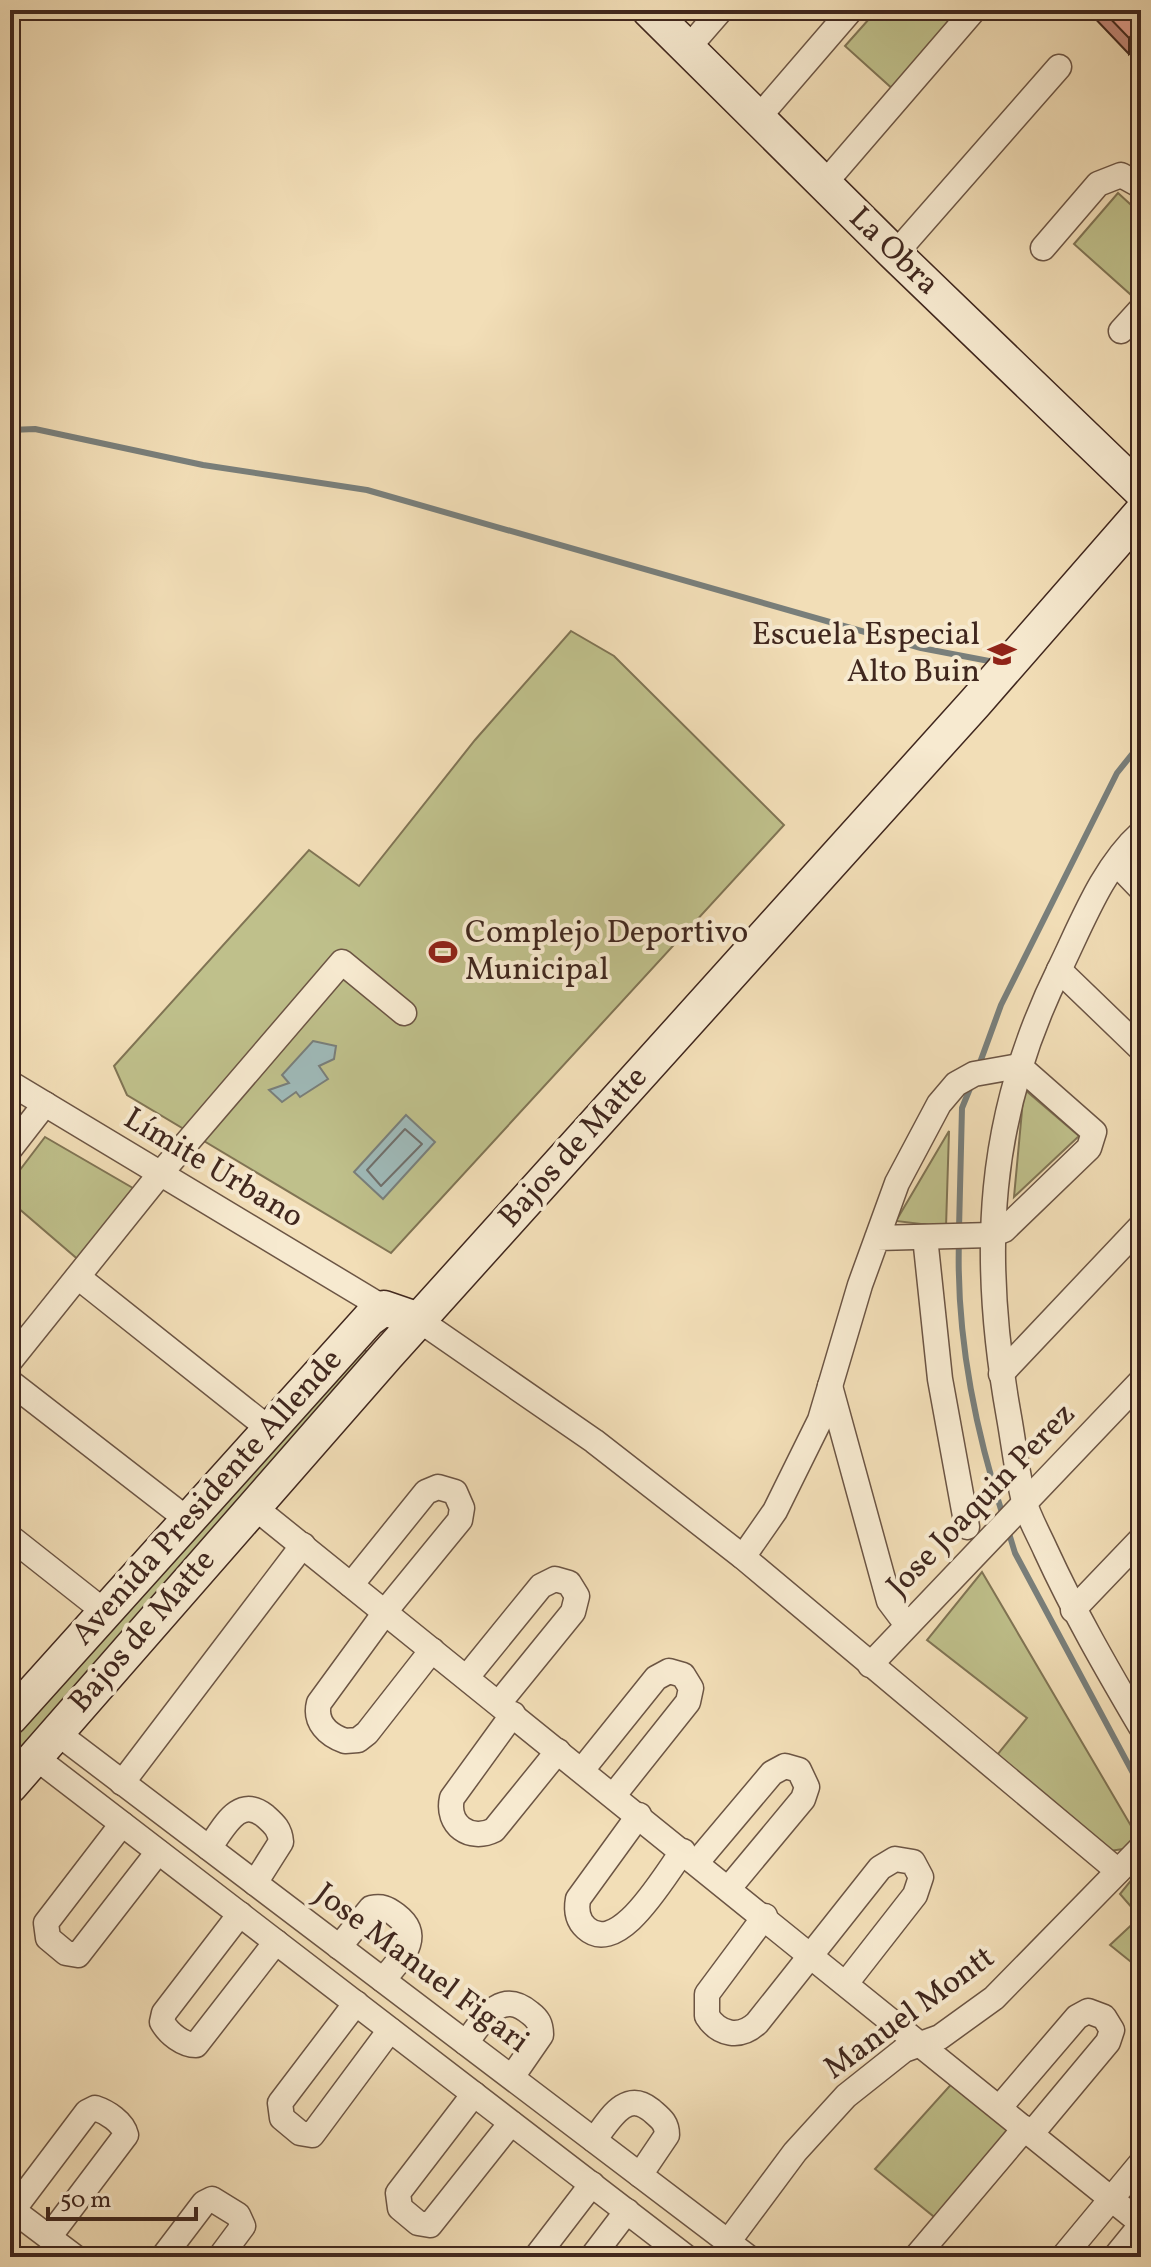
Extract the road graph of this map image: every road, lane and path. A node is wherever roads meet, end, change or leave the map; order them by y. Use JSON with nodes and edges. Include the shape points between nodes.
{"nodes":[{"id":1,"x":649,"y":10,"type":"edge"},
{"id":2,"x":721,"y":10,"type":"edge"},
{"id":3,"x":851,"y":10,"type":"edge"},
{"id":4,"x":974,"y":10,"type":"edge"},
{"id":5,"x":688,"y":48,"type":"junction"},
{"id":6,"x":1059,"y":67,"type":"dead end"},
{"id":7,"x":758,"y":118,"type":"junction"},
{"id":8,"x":1131,"y":180,"type":"edge"},
{"id":9,"x":824,"y":184,"type":"junction"},
{"id":10,"x":1043,"y":248,"type":"dead end"},
{"id":11,"x":895,"y":254,"type":"junction"},
{"id":12,"x":1141,"y":309,"type":"edge"},
{"id":13,"x":1121,"y":331,"type":"dead end"},
{"id":14,"x":1141,"y":491,"type":"edge"},
{"id":15,"x":1141,"y":513,"type":"edge"},
{"id":16,"x":1141,"y":833,"type":"edge"},
{"id":17,"x":1116,"y":863,"type":"junction"},
{"id":18,"x":1141,"y":889,"type":"edge"},
{"id":19,"x":1059,"y":970,"type":"junction"},
{"id":20,"x":404,"y":1013,"type":"dead end"},
{"id":21,"x":1141,"y":1049,"type":"edge"},
{"id":22,"x":1019,"y":1066,"type":"junction"},
{"id":23,"x":10,"y":1083,"type":"edge"},
{"id":24,"x":45,"y":1104,"type":"junction"},
{"id":25,"x":10,"y":1149,"type":"edge"},
{"id":26,"x":160,"y":1174,"type":"junction"},
{"id":27,"x":1141,"y":1226,"type":"edge"},
{"id":28,"x":970,"y":1236,"type":"junction"},
{"id":29,"x":925,"y":1237,"type":"junction"},
{"id":30,"x":877,"y":1238,"type":"junction"},
{"id":31,"x":78,"y":1277,"type":"junction"},
{"id":32,"x":384,"y":1308,"type":"junction"},
{"id":33,"x":419,"y":1320,"type":"junction"},
{"id":34,"x":10,"y":1361,"type":"edge"},
{"id":35,"x":1001,"y":1374,"type":"junction"},
{"id":36,"x":1141,"y":1381,"type":"edge"},
{"id":37,"x":10,"y":1382,"type":"edge"},
{"id":38,"x":830,"y":1386,"type":"junction"},
{"id":39,"x":268,"y":1428,"type":"junction"},
{"id":40,"x":253,"y":1506,"type":"junction"},
{"id":41,"x":1018,"y":1510,"type":"junction"},
{"id":42,"x":188,"y":1520,"type":"junction"},
{"id":43,"x":967,"y":1527,"type":"dead end"},
{"id":44,"x":10,"y":1537,"type":"edge"},
{"id":45,"x":1141,"y":1539,"type":"edge"},
{"id":46,"x":303,"y":1545,"type":"junction"},
{"id":47,"x":743,"y":1557,"type":"junction"},
{"id":48,"x":351,"y":1585,"type":"junction"},
{"id":49,"x":1073,"y":1610,"type":"junction"},
{"id":50,"x":105,"y":1612,"type":"junction"},
{"id":51,"x":386,"y":1612,"type":"junction"},
{"id":52,"x":907,"y":1625,"type":"junction"},
{"id":53,"x":432,"y":1650,"type":"junction"},
{"id":54,"x":870,"y":1665,"type":"junction"},
{"id":55,"x":467,"y":1677,"type":"junction"},
{"id":56,"x":15,"y":1704,"type":"edge"},
{"id":57,"x":506,"y":1709,"type":"junction"},
{"id":58,"x":1141,"y":1727,"type":"edge"},
{"id":59,"x":45,"y":1744,"type":"junction"},
{"id":60,"x":558,"y":1751,"type":"junction"},
{"id":61,"x":582,"y":1770,"type":"junction"},
{"id":62,"x":122,"y":1783,"type":"junction"},
{"id":63,"x":10,"y":1786,"type":"edge"},
{"id":64,"x":614,"y":1795,"type":"junction"},
{"id":65,"x":639,"y":1815,"type":"junction"},
{"id":66,"x":122,"y":1824,"type":"junction"},
{"id":67,"x":209,"y":1848,"type":"junction"},
{"id":68,"x":1141,"y":1848,"type":"edge"},
{"id":69,"x":158,"y":1852,"type":"junction"},
{"id":70,"x":690,"y":1857,"type":"junction"},
{"id":71,"x":1118,"y":1871,"type":"junction"},
{"id":72,"x":255,"y":1883,"type":"junction"},
{"id":73,"x":729,"y":1888,"type":"junction"},
{"id":74,"x":240,"y":1914,"type":"junction"},
{"id":75,"x":765,"y":1916,"type":"junction"},
{"id":76,"x":276,"y":1942,"type":"junction"},
{"id":77,"x":339,"y":1947,"type":"junction"},
{"id":78,"x":811,"y":1954,"type":"junction"},
{"id":79,"x":383,"y":1980,"type":"junction"},
{"id":80,"x":847,"y":1982,"type":"junction"},
{"id":81,"x":356,"y":2003,"type":"junction"},
{"id":82,"x":390,"y":2030,"type":"junction"},
{"id":83,"x":466,"y":2043,"type":"junction"},
{"id":84,"x":923,"y":2043,"type":"junction"},
{"id":85,"x":512,"y":2077,"type":"junction"},
{"id":86,"x":474,"y":2094,"type":"junction"},
{"id":87,"x":1000,"y":2107,"type":"junction"},
{"id":88,"x":511,"y":2123,"type":"junction"},
{"id":89,"x":1029,"y":2131,"type":"junction"},
{"id":90,"x":594,"y":2140,"type":"junction"},
{"id":91,"x":1141,"y":2163,"type":"edge"},
{"id":92,"x":640,"y":2175,"type":"junction"},
{"id":93,"x":592,"y":2184,"type":"junction"},
{"id":94,"x":1111,"y":2198,"type":"junction"},
{"id":95,"x":12,"y":2209,"type":"edge"},
{"id":96,"x":627,"y":2211,"type":"junction"},
{"id":97,"x":1141,"y":2224,"type":"edge"},
{"id":98,"x":49,"y":2237,"type":"junction"},
{"id":99,"x":728,"y":2242,"type":"junction"},
{"id":100,"x":75,"y":2257,"type":"edge"},
{"id":101,"x":163,"y":2257,"type":"edge"},
{"id":102,"x":220,"y":2257,"type":"edge"},
{"id":103,"x":536,"y":2257,"type":"edge"},
{"id":104,"x":592,"y":2257,"type":"edge"},
{"id":105,"x":686,"y":2257,"type":"edge"},
{"id":106,"x":748,"y":2257,"type":"edge"},
{"id":107,"x":916,"y":2257,"type":"edge"},
{"id":108,"x":1063,"y":2257,"type":"edge"},
{"id":109,"x":1115,"y":2257,"type":"edge"}],
"edges":[{"from":1,"to":5,"type":"main road","name":"La Obra"},
{"from":2,"to":5,"type":"street"},
{"from":3,"to":7,"type":"street"},
{"from":4,"to":9,"type":"street"},
{"from":5,"to":7,"type":"main road","name":"La Obra"},
{"from":6,"to":11,"type":"street"},
{"from":7,"to":9,"type":"main road","name":"La Obra"},
{"from":8,"to":10,"type":"street","via":[[1098,184]]},
{"from":9,"to":11,"type":"main road","name":"La Obra"},
{"from":11,"to":14,"type":"main road","name":"La Obra"},
{"from":12,"to":13,"type":"street"},
{"from":15,"to":33,"type":"main road","name":"Bajos de Matte"},
{"from":16,"to":17,"type":"street"},
{"from":17,"to":18,"type":"street"},
{"from":17,"to":19,"type":"street"},
{"from":19,"to":21,"type":"street"},
{"from":19,"to":22,"type":"street"},
{"from":20,"to":26,"type":"street","via":[[342,962]]},
{"from":22,"to":28,"type":"street"},
{"from":22,"to":28,"type":"street","via":[[1094,1132],[1089,1148],[1004,1230]]},
{"from":22,"to":30,"type":"street","via":[[979,1073],[956,1084],[939,1104],[897,1183]]},
{"from":23,"to":24,"type":"street","name":"Límite Urbano"},
{"from":24,"to":25,"type":"street"},
{"from":24,"to":26,"type":"street","name":"Límite Urbano"},
{"from":26,"to":31,"type":"street"},
{"from":26,"to":32,"type":"street","name":"Límite Urbano"},
{"from":27,"to":35,"type":"street"},
{"from":28,"to":29,"type":"street"},
{"from":28,"to":35,"type":"street","via":[[992,1290]]},
{"from":29,"to":30,"type":"street"},
{"from":29,"to":43,"type":"street","via":[[940,1379]]},
{"from":30,"to":38,"type":"street"},
{"from":31,"to":34,"type":"street"},
{"from":31,"to":39,"type":"street"},
{"from":32,"to":33,"type":"main road"},
{"from":32,"to":39,"type":"main road","name":"Avenida Presidente Allende"},
{"from":33,"to":40,"type":"main road","name":"Bajos de Matte"},
{"from":33,"to":47,"type":"street","via":[[594,1441]]},
{"from":35,"to":41,"type":"street"},
{"from":36,"to":41,"type":"street","name":"Jose Joaquin Perez"},
{"from":37,"to":42,"type":"street"},
{"from":38,"to":47,"type":"street","via":[[820,1420],[775,1511]]},
{"from":38,"to":52,"type":"street","via":[[889,1601]]},
{"from":39,"to":42,"type":"main road","name":"Avenida Presidente Allende"},
{"from":40,"to":46,"type":"street"},
{"from":40,"to":59,"type":"main road","name":"Bajos de Matte"},
{"from":41,"to":49,"type":"street"},
{"from":41,"to":52,"type":"street","name":"Jose Joaquin Perez"},
{"from":42,"to":50,"type":"main road","name":"Avenida Presidente Allende"},
{"from":44,"to":50,"type":"street"},
{"from":45,"to":49,"type":"street"},
{"from":46,"to":48,"type":"street"},
{"from":46,"to":62,"type":"street"},
{"from":47,"to":54,"type":"street"},
{"from":48,"to":51,"type":"street"},
{"from":48,"to":51,"type":"street","via":[[426,1492],[444,1487],[455,1492],[462,1508],[460,1520]]},
{"from":49,"to":58,"type":"street"},
{"from":50,"to":56,"type":"main road","name":"Avenida Presidente Allende"},
{"from":51,"to":53,"type":"street"},
{"from":51,"to":53,"type":"street","via":[[319,1703],[317,1715],[325,1729],[345,1741],[363,1737]]},
{"from":52,"to":54,"type":"street","name":"Jose Joaquin Perez"},
{"from":53,"to":55,"type":"street"},
{"from":54,"to":71,"type":"street"},
{"from":55,"to":57,"type":"street"},
{"from":55,"to":57,"type":"street","via":[[541,1586],[555,1579],[569,1583],[577,1596],[573,1612]]},
{"from":57,"to":60,"type":"street"},
{"from":57,"to":60,"type":"street","via":[[452,1798],[451,1812],[463,1831],[479,1835],[501,1825]]},
{"from":59,"to":62,"type":"street","name":"Jose Manuel Figari"},
{"from":59,"to":63,"type":"main road","name":"Bajos de Matte"},
{"from":59,"to":66,"type":"street","name":"Jose Manuel Figari"},
{"from":60,"to":61,"type":"street"},
{"from":61,"to":64,"type":"street"},
{"from":61,"to":64,"type":"street","via":[[656,1678],[669,1671],[683,1675],[691,1688],[688,1702]]},
{"from":62,"to":67,"type":"street","name":"Jose Manuel Figari"},
{"from":64,"to":65,"type":"street"},
{"from":65,"to":70,"type":"street"},
{"from":65,"to":70,"type":"street","via":[[578,1899],[578,1917],[588,1931],[604,1936],[621,1931]]},
{"from":66,"to":69,"type":"street","name":"Jose Manuel Figari"},
{"from":66,"to":69,"type":"street","via":[[46,1923],[44,1932],[66,1953],[78,1955]]},
{"from":67,"to":72,"type":"street","name":"Jose Manuel Figari"},
{"from":67,"to":72,"type":"street","via":[[241,1809],[252,1808],[266,1817],[279,1830],[281,1842]]},
{"from":68,"to":71,"type":"street","name":"Manuel Montt"},
{"from":69,"to":74,"type":"street","name":"Jose Manuel Figari"},
{"from":70,"to":73,"type":"street"},
{"from":70,"to":73,"type":"street","via":[[772,1773],[785,1766],[799,1770],[806,1780],[803,1799]]},
{"from":71,"to":84,"type":"street","name":"Manuel Montt","via":[[1010,1984],[940,2037]]},
{"from":72,"to":77,"type":"street","name":"Jose Manuel Figari"},
{"from":73,"to":75,"type":"street"},
{"from":74,"to":76,"type":"street","name":"Jose Manuel Figari"},
{"from":74,"to":76,"type":"street","via":[[164,2013],[162,2022],[184,2043],[196,2045]]},
{"from":75,"to":78,"type":"street"},
{"from":75,"to":78,"type":"street","via":[[707,1994],[705,2008],[717,2028],[737,2034],[751,2028]]},
{"from":76,"to":81,"type":"street","name":"Jose Manuel Figari"},
{"from":77,"to":79,"type":"street","name":"Jose Manuel Figari"},
{"from":77,"to":79,"type":"street","via":[[371,1908],[387,1909],[403,1920],[411,1934],[409,1945]]},
{"from":78,"to":80,"type":"street"},
{"from":78,"to":80,"type":"street","via":[[880,1868],[895,1859],[913,1862],[921,1877],[915,1895]]},
{"from":79,"to":83,"type":"street","name":"Jose Manuel Figari"},
{"from":80,"to":84,"type":"street"},
{"from":81,"to":82,"type":"street","name":"Jose Manuel Figari"},
{"from":81,"to":82,"type":"street","via":[[280,2103],[282,2118],[300,2133],[312,2135]]},
{"from":82,"to":86,"type":"street","name":"Jose Manuel Figari"},
{"from":83,"to":85,"type":"street","name":"Jose Manuel Figari"},
{"from":83,"to":85,"type":"street","via":[[496,2006],[508,2002],[523,2007],[539,2021],[541,2035]]},
{"from":84,"to":87,"type":"street"},
{"from":84,"to":99,"type":"street","name":"Manuel Montt","via":[[904,2050],[825,2117]]},
{"from":85,"to":90,"type":"street","name":"Jose Manuel Figari"},
{"from":86,"to":88,"type":"street","name":"Jose Manuel Figari"},
{"from":86,"to":88,"type":"street","via":[[398,2193],[400,2208],[418,2223],[430,2225]]},
{"from":87,"to":89,"type":"street"},
{"from":87,"to":89,"type":"street","via":[[1077,2017],[1088,2011],[1104,2017],[1112,2030],[1108,2042]]},
{"from":88,"to":93,"type":"street","name":"Jose Manuel Figari"},
{"from":89,"to":94,"type":"street"},
{"from":89,"to":107,"type":"street"},
{"from":90,"to":92,"type":"street","name":"Jose Manuel Figari"},
{"from":90,"to":92,"type":"street","via":[[622,2106],[646,2106],[664,2121],[667,2135]]},
{"from":91,"to":94,"type":"street"},
{"from":92,"to":99,"type":"street","name":"Jose Manuel Figari"},
{"from":93,"to":96,"type":"street","name":"Jose Manuel Figari"},
{"from":93,"to":103,"type":"street"},
{"from":94,"to":97,"type":"street"},
{"from":94,"to":108,"type":"street"},
{"from":95,"to":98,"type":"street"},
{"from":95,"to":98,"type":"street","via":[[87,2112],[102,2110],[121,2124],[126,2135]]},
{"from":96,"to":104,"type":"street"},
{"from":96,"to":105,"type":"street","name":"Jose Manuel Figari"},
{"from":97,"to":109,"type":"street"},
{"from":98,"to":100,"type":"street"},
{"from":99,"to":106,"type":"street","name":"Jose Manuel Figari"},
{"from":101,"to":102,"type":"street","via":[[212,2199],[243,2226]]}]}
